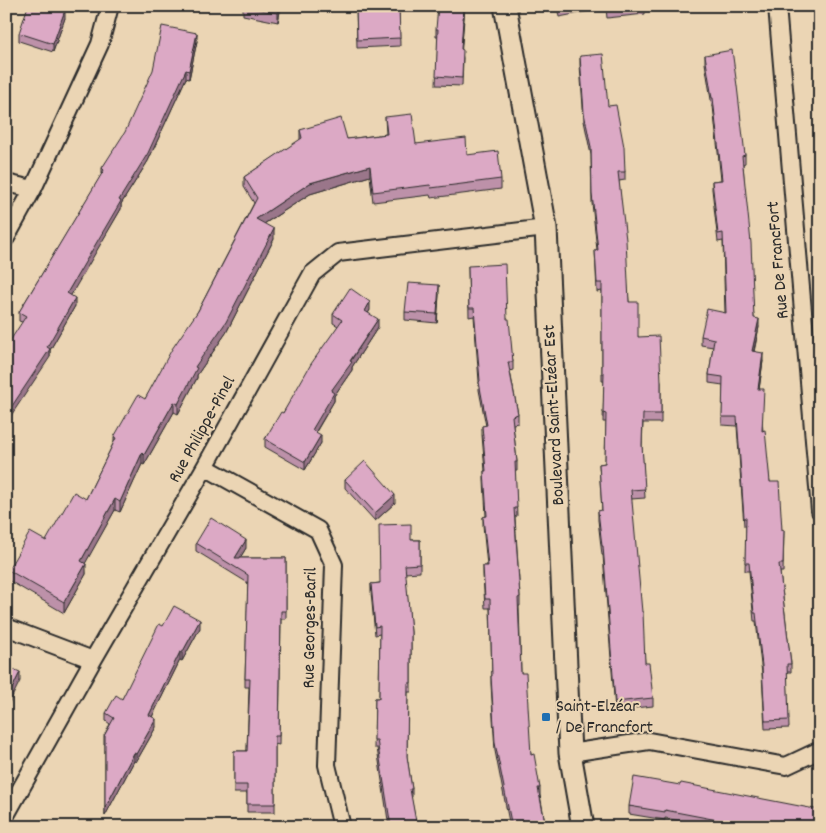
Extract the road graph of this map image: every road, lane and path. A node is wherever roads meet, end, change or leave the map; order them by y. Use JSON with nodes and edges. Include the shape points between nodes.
{"nodes":[{"id":1,"x":110,"y":6,"type":"edge"},
{"id":2,"x":505,"y":6,"type":"edge"},
{"id":3,"x":777,"y":6,"type":"edge"},
{"id":4,"x":6,"y":183,"type":"edge"},
{"id":5,"x":34,"y":189,"type":"junction"},
{"id":6,"x":546,"y":228,"type":"junction"},
{"id":7,"x":6,"y":238,"type":"edge"},
{"id":8,"x":205,"y":467,"type":"junction"},
{"id":9,"x":820,"y":511,"type":"edge"},
{"id":10,"x":6,"y":627,"type":"edge"},
{"id":11,"x":93,"y":660,"type":"junction"},
{"id":12,"x":820,"y":750,"type":"edge"},
{"id":13,"x":570,"y":753,"type":"junction"},
{"id":14,"x":6,"y":815,"type":"edge"},
{"id":15,"x":342,"y":827,"type":"edge"},
{"id":16,"x":583,"y":827,"type":"edge"}],
"edges":[{"from":1,"to":5,"type":"street","via":[[100,44]]},
{"from":2,"to":6,"type":"street","name":"Boulevard Saint-Elzéar Est"},
{"from":3,"to":9,"type":"street","name":"Rue De FrancFort"},
{"from":4,"to":5,"type":"street"},
{"from":5,"to":7,"type":"street"},
{"from":6,"to":8,"type":"street","name":"Rue Philippe-Pinel","via":[[338,253],[312,274]]},
{"from":6,"to":13,"type":"street","name":"Boulevard Saint-Elzéar Est"},
{"from":8,"to":11,"type":"street","name":"Rue Philippe-Pinel"},
{"from":8,"to":15,"type":"street","name":"Rue Georges-Baril","via":[[318,530],[334,564],[327,765]]},
{"from":10,"to":11,"type":"street"},
{"from":11,"to":14,"type":"street","name":"Rue Philippe-Pinel"},
{"from":12,"to":13,"type":"street","via":[[786,766],[649,741]]},
{"from":13,"to":16,"type":"street","name":"Boulevard Saint-Elzéar Est"}]}
